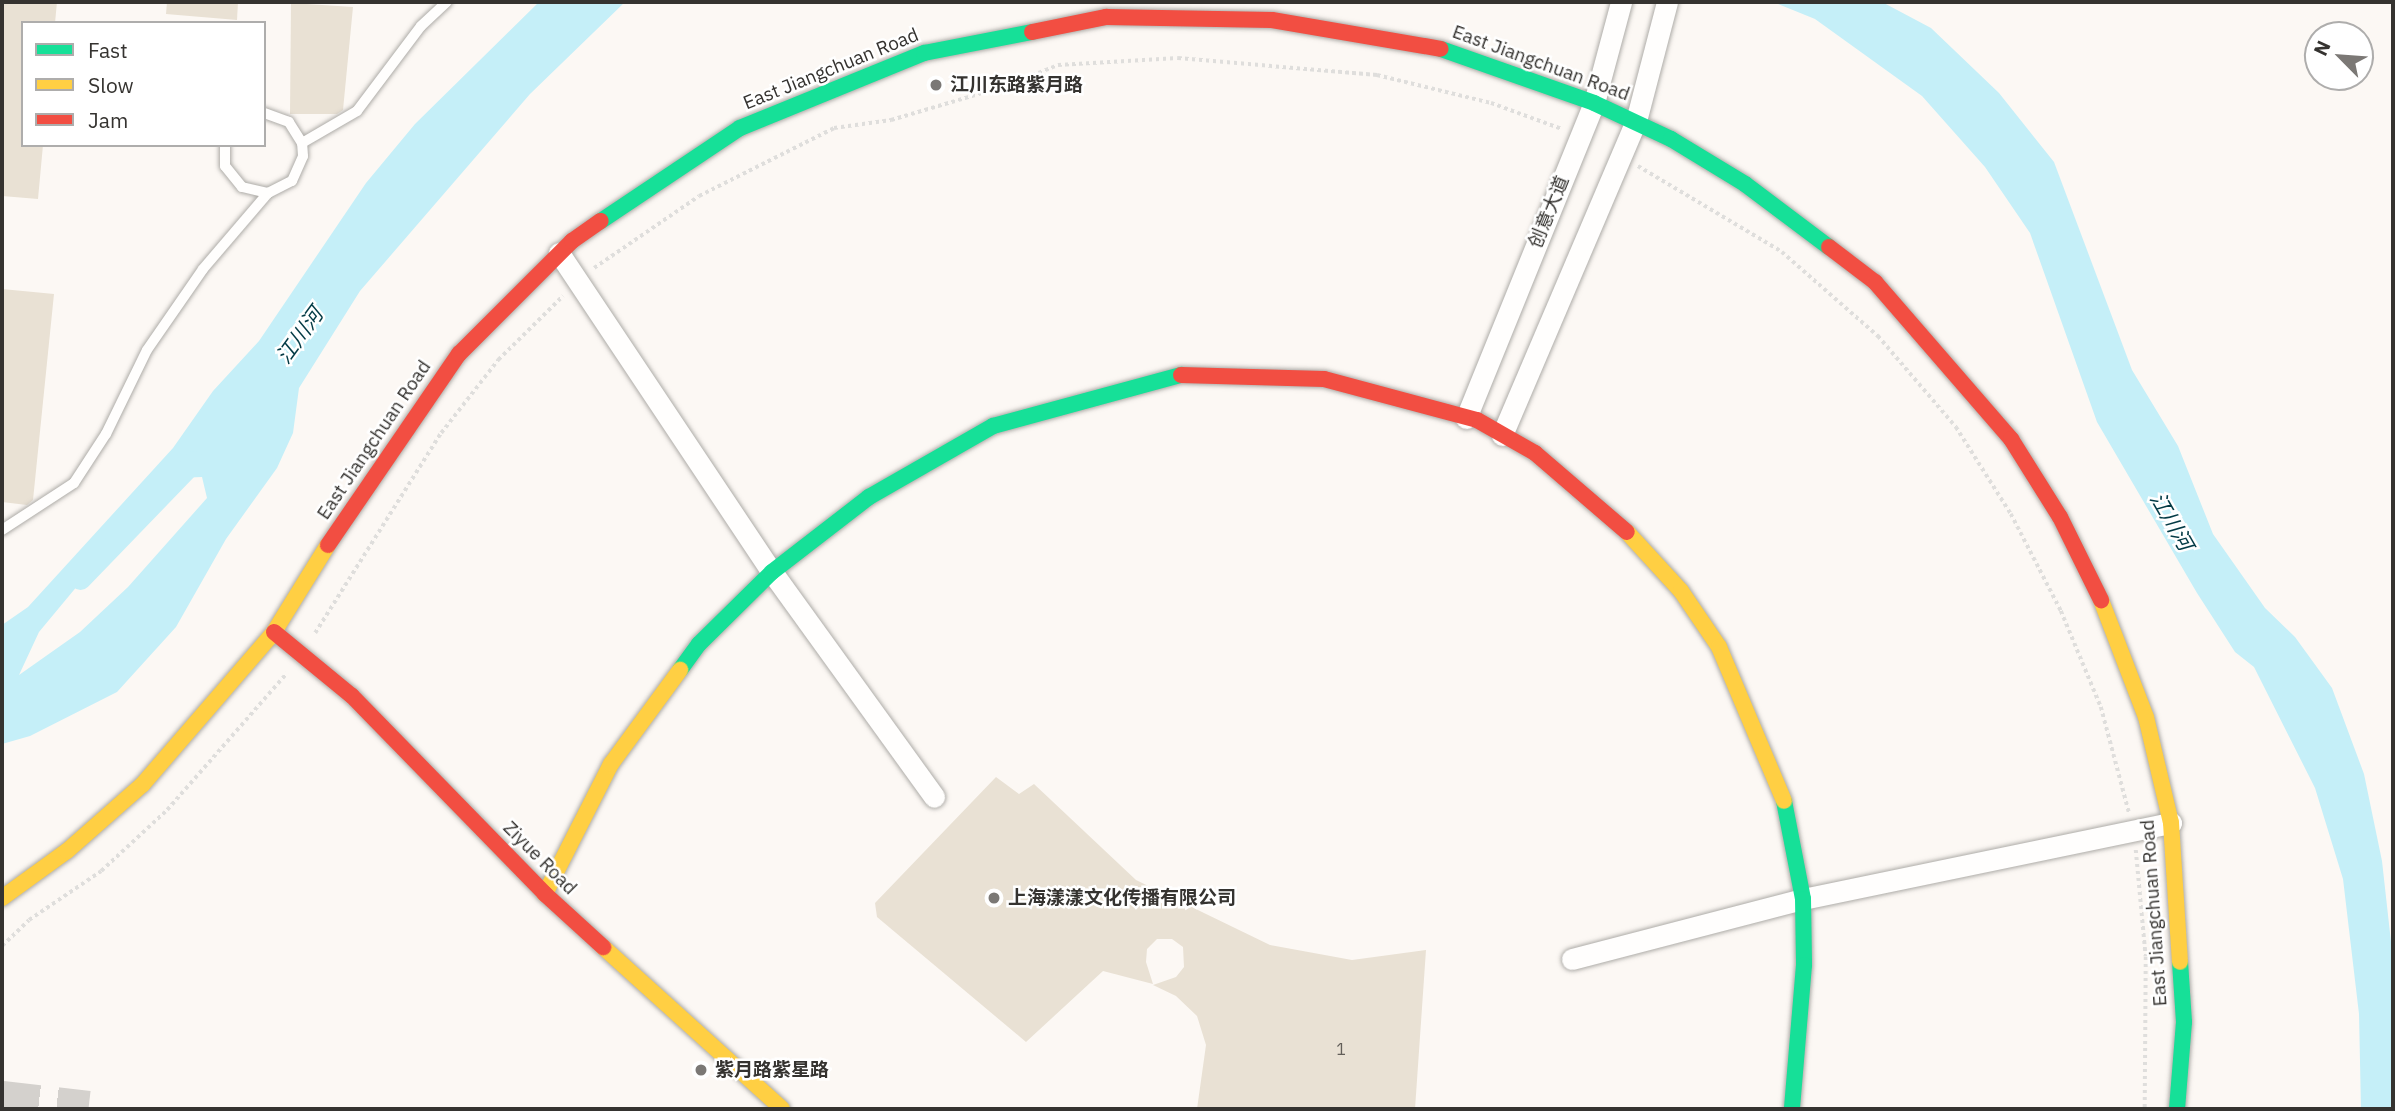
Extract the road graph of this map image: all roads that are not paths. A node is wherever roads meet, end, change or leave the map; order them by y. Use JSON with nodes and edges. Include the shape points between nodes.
{"nodes":[{"id":1,"x":447,"y":2,"type":"edge"},
{"id":2,"x":1621,"y":2,"type":"edge"},
{"id":3,"x":1667,"y":2,"type":"edge"},
{"id":4,"x":1594,"y":103,"type":"junction"},
{"id":5,"x":266,"y":114,"type":"edge"},
{"id":6,"x":1636,"y":121,"type":"junction"},
{"id":7,"x":302,"y":142,"type":"junction"},
{"id":8,"x":225,"y":147,"type":"edge"},
{"id":9,"x":268,"y":193,"type":"junction"},
{"id":10,"x":559,"y":253,"type":"junction"},
{"id":11,"x":1466,"y":418,"type":"junction"},
{"id":12,"x":1502,"y":435,"type":"junction"},
{"id":13,"x":2,"y":530,"type":"edge"},
{"id":14,"x":772,"y":572,"type":"junction"},
{"id":15,"x":274,"y":632,"type":"junction"},
{"id":16,"x":934,"y":797,"type":"dead end"},
{"id":17,"x":2171,"y":823,"type":"junction"},
{"id":18,"x":545,"y":894,"type":"junction"},
{"id":19,"x":2,"y":898,"type":"edge"},
{"id":20,"x":1803,"y":899,"type":"junction"},
{"id":21,"x":1572,"y":959,"type":"dead end"},
{"id":22,"x":782,"y":1109,"type":"edge"},
{"id":23,"x":1793,"y":1109,"type":"edge"},
{"id":24,"x":2177,"y":1109,"type":"edge"}],
"edges":[{"from":1,"to":7,"type":"lane","via":[[421,26],[357,111]]},
{"from":2,"to":4,"type":"street","name":"创意大道"},
{"from":3,"to":6,"type":"street"},
{"from":4,"to":6,"type":"main road","name":"East Jiangchuan Road"},
{"from":4,"to":10,"type":"main road","name":"East Jiangchuan Road","via":[[1426,44],[1272,20],[1106,17],[924,53],[740,128],[650,185]]},
{"from":4,"to":11,"type":"street","name":"创意大道"},
{"from":5,"to":7,"type":"lane","via":[[289,122]]},
{"from":6,"to":12,"type":"street"},
{"from":6,"to":17,"type":"main road","name":"East Jiangchuan Road","via":[[1745,184],[1875,282],[2011,439],[2060,517],[2104,605],[2146,717]]},
{"from":7,"to":9,"type":"lane","via":[[300,169],[281,189]]},
{"from":8,"to":9,"type":"lane","via":[[225,166],[232,178],[255,192]]},
{"from":9,"to":13,"type":"lane","via":[[203,269],[147,350],[106,434],[74,483]]},
{"from":10,"to":14,"type":"street"},
{"from":10,"to":15,"type":"main road","name":"East Jiangchuan Road","via":[[459,354],[360,494]]},
{"from":11,"to":12,"type":"main road"},
{"from":11,"to":14,"type":"main road","via":[[1324,379],[1187,374],[993,426],[869,497]]},
{"from":12,"to":20,"type":"main road","via":[[1535,453],[1637,541],[1681,592],[1719,647],[1784,799]]},
{"from":14,"to":16,"type":"street"},
{"from":14,"to":18,"type":"main road","via":[[699,644],[611,764]]},
{"from":15,"to":18,"type":"main road","name":"Ziyue Road","via":[[352,696]]},
{"from":15,"to":19,"type":"main road","name":"East Jiangchuan Road","via":[[143,785],[67,851]]},
{"from":17,"to":20,"type":"street"},
{"from":17,"to":24,"type":"main road","name":"East Jiangchuan Road","via":[[2184,1022]]},
{"from":18,"to":22,"type":"main road","name":"Ziyue Road"},
{"from":20,"to":21,"type":"street"},
{"from":20,"to":23,"type":"main road","via":[[1804,965]]}]}
